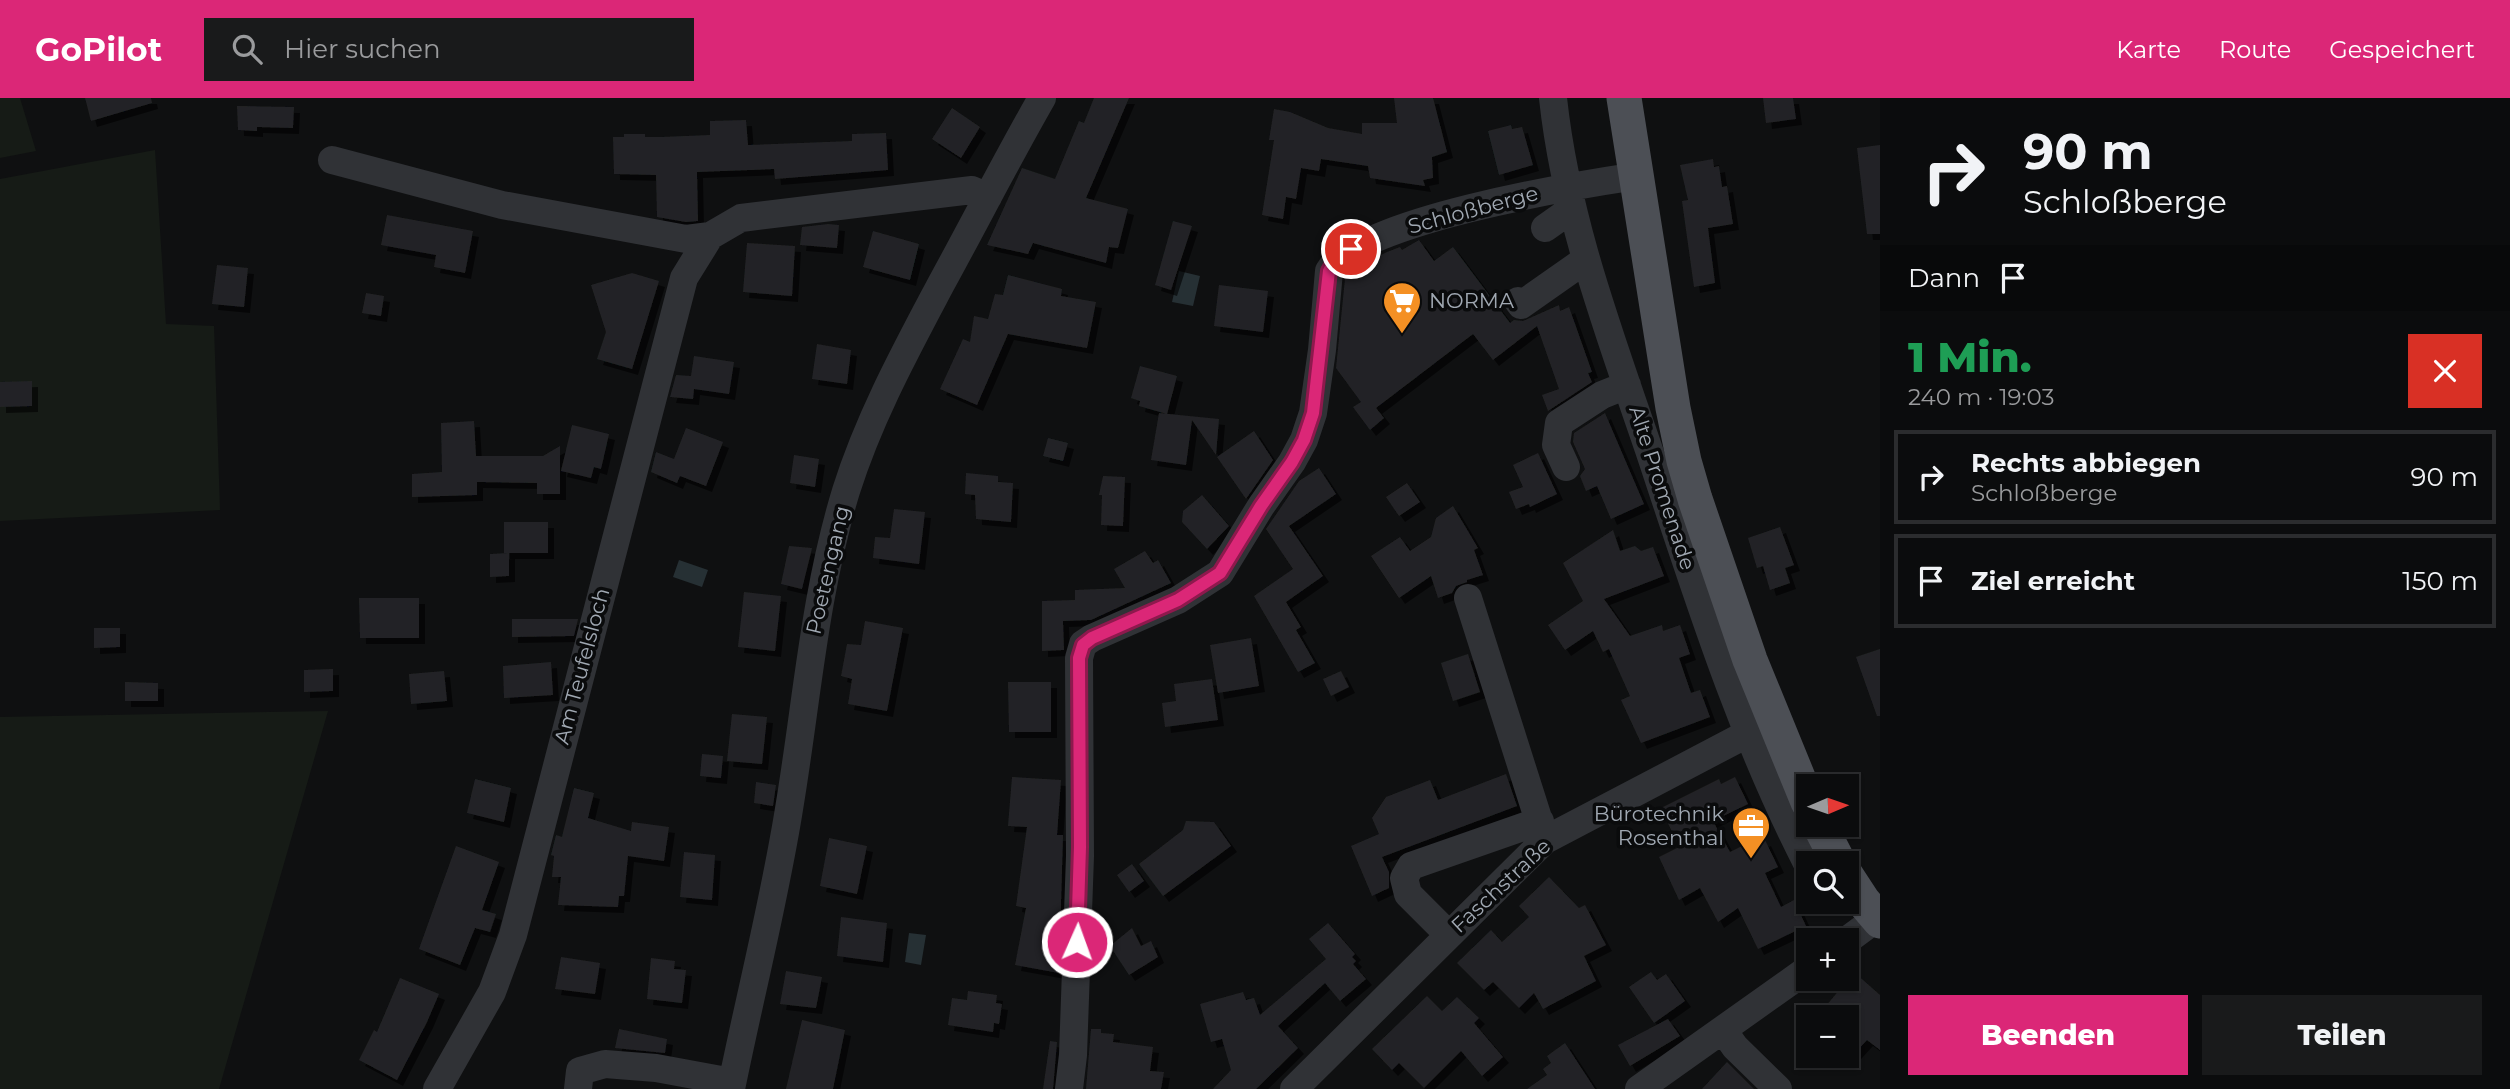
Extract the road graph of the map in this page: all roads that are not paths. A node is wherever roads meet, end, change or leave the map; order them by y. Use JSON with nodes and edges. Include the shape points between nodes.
{"nodes":[{"id":1,"x":1042,"y":98,"type":"edge"},
{"id":2,"x":1553,"y":98,"type":"edge"},
{"id":3,"x":1625,"y":98,"type":"edge"},
{"id":4,"x":332,"y":160,"type":"dead end"},
{"id":5,"x":1637,"y":176,"type":"junction"},
{"id":6,"x":988,"y":197,"type":"junction"},
{"id":7,"x":1571,"y":199,"type":"junction"},
{"id":8,"x":1545,"y":228,"type":"dead end"},
{"id":9,"x":710,"y":236,"type":"junction"},
{"id":10,"x":1587,"y":262,"type":"junction"},
{"id":11,"x":1518,"y":301,"type":"dead end"},
{"id":12,"x":1627,"y":385,"type":"junction"},
{"id":13,"x":1566,"y":467,"type":"dead end"},
{"id":14,"x":1468,"y":598,"type":"dead end"},
{"id":15,"x":1747,"y":734,"type":"junction"},
{"id":16,"x":1797,"y":774,"type":"edge"},
{"id":17,"x":1543,"y":831,"type":"junction"},
{"id":18,"x":1800,"y":851,"type":"edge"},
{"id":19,"x":1859,"y":892,"type":"edge"},
{"id":20,"x":1879,"y":919,"type":"edge"},
{"id":21,"x":1859,"y":932,"type":"edge"},
{"id":22,"x":1449,"y":935,"type":"junction"},
{"id":23,"x":1796,"y":978,"type":"edge"},
{"id":24,"x":1723,"y":1030,"type":"junction"},
{"id":25,"x":732,"y":1086,"type":"edge"},
{"id":26,"x":437,"y":1089,"type":"edge"},
{"id":27,"x":578,"y":1089,"type":"edge"},
{"id":28,"x":1069,"y":1089,"type":"edge"},
{"id":29,"x":1294,"y":1089,"type":"edge"},
{"id":30,"x":1639,"y":1089,"type":"edge"},
{"id":31,"x":1778,"y":1089,"type":"edge"}],
"edges":[{"from":1,"to":6,"type":"street","name":"Poetengang"},
{"from":2,"to":7,"type":"street","name":"Alte Promenade"},
{"from":3,"to":5,"type":"main road","name":"Alte Promenade"},
{"from":4,"to":9,"type":"street","name":"Am Teufelsloch","via":[[502,205],[686,239]]},
{"from":5,"to":7,"type":"street","name":"Schloßberge"},
{"from":5,"to":16,"type":"main road","name":"Alte Promenade","via":[[1673,408],[1695,499],[1750,660]]},
{"from":6,"to":9,"type":"street","name":"Am Teufelsloch","via":[[972,190],[741,218]]},
{"from":6,"to":25,"type":"street","name":"Poetengang","via":[[885,390],[846,490],[814,626],[778,874]]},
{"from":7,"to":8,"type":"street","via":[[1562,216]]},
{"from":7,"to":10,"type":"street","name":"Alte Promenade"},
{"from":7,"to":28,"type":"street","name":"Schloßberge","via":[[1537,192],[1461,217],[1376,237],[1335,260],[1327,284],[1313,413],[1304,440],[1220,573],[1178,600],[1083,645],[1079,658],[1080,856]]},
{"from":9,"to":26,"type":"street","name":"Am Teufelsloch","via":[[684,278],[513,935],[492,992]]},
{"from":10,"to":11,"type":"street","via":[[1521,305]]},
{"from":10,"to":12,"type":"street","name":"Alte Promenade"},
{"from":12,"to":13,"type":"street","via":[[1559,423],[1556,445]]},
{"from":12,"to":15,"type":"street","name":"Alte Promenade"},
{"from":14,"to":17,"type":"street"},
{"from":15,"to":17,"type":"street","name":"Faschstraße"},
{"from":15,"to":18,"type":"street","name":"Alte Promenade"},
{"from":17,"to":22,"type":"street","name":"Faschstraße"},
{"from":17,"to":22,"type":"street","via":[[1411,866],[1404,878],[1408,894]]},
{"from":19,"to":20,"type":"main road"},
{"from":20,"to":21,"type":"street"},
{"from":22,"to":29,"type":"street","name":"Faschstraße"},
{"from":23,"to":24,"type":"street"},
{"from":24,"to":30,"type":"street"},
{"from":24,"to":31,"type":"street"},
{"from":25,"to":27,"type":"street","name":"Poetengang","via":[[656,1068],[606,1065],[580,1071]]}]}
